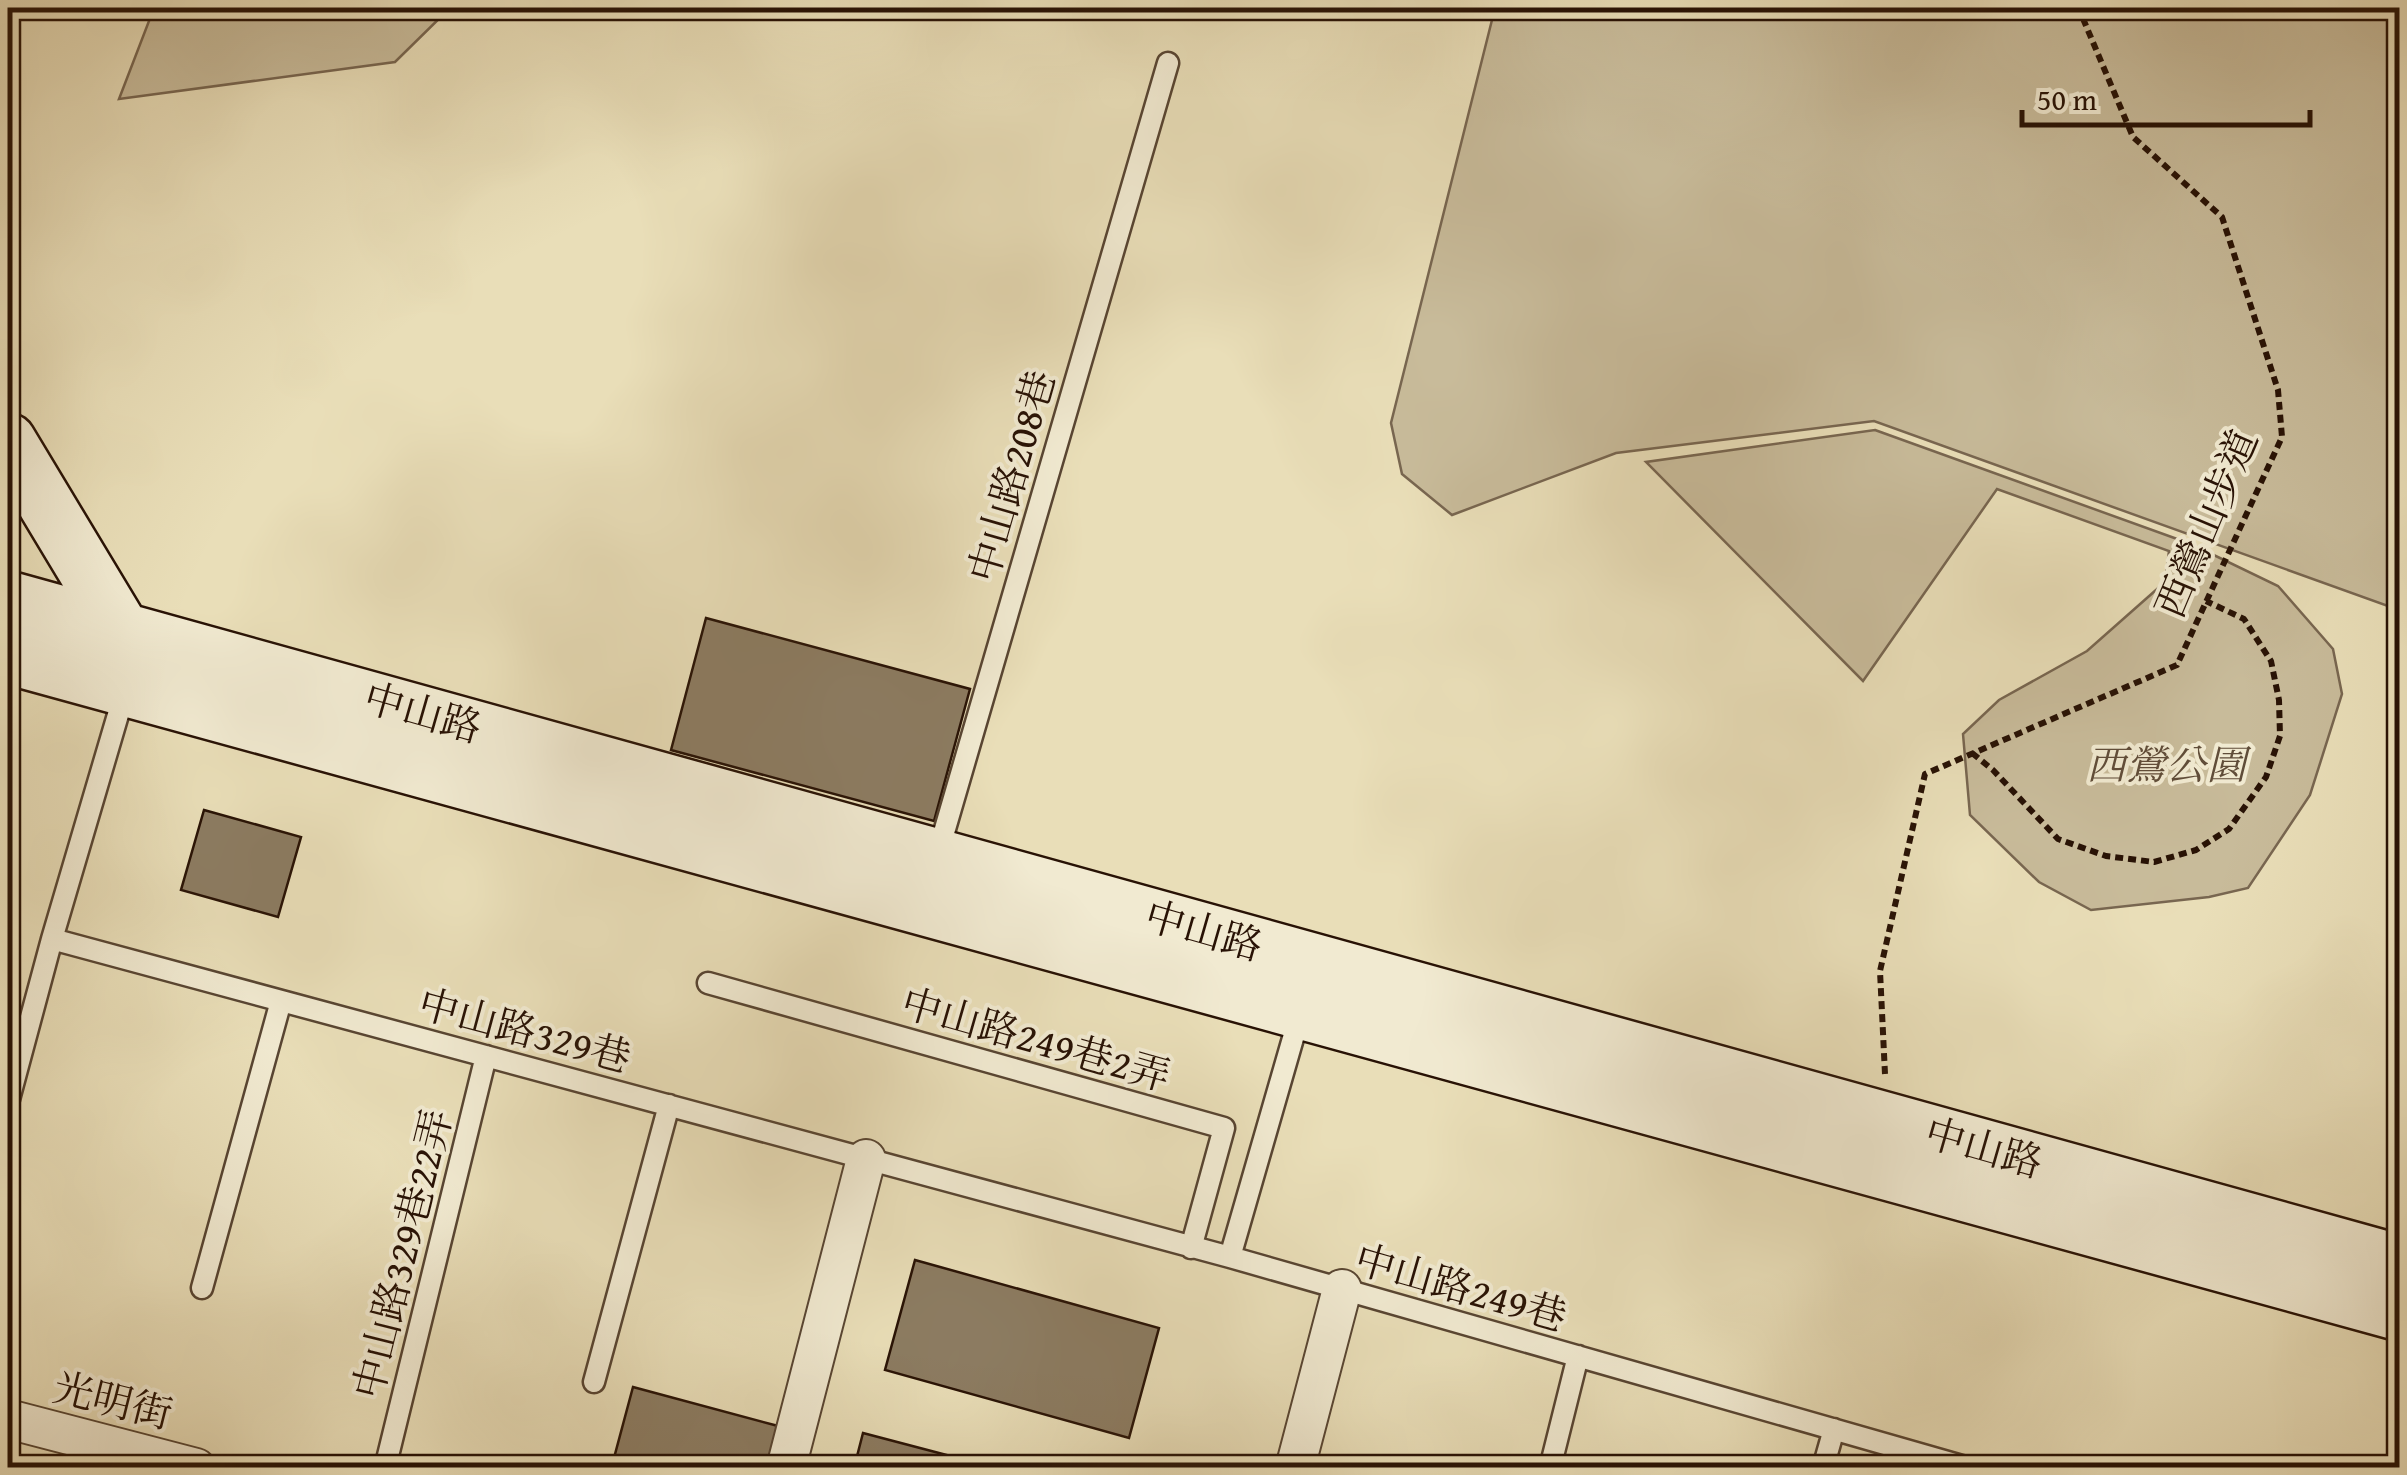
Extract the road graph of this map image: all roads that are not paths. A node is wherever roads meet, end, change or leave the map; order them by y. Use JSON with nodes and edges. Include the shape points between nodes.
{"nodes":[{"id":1,"x":1168,"y":63,"type":"dead end"},
{"id":2,"x":8,"y":441,"type":"edge"},
{"id":3,"x":8,"y":598,"type":"edge"},
{"id":4,"x":120,"y":628,"type":"junction"},
{"id":5,"x":8,"y":656,"type":"edge"},
{"id":6,"x":126,"y":689,"type":"junction"},
{"id":7,"x":930,"y":882,"type":"junction"},
{"id":8,"x":52,"y":939,"type":"junction"},
{"id":9,"x":708,"y":984,"type":"dead end"},
{"id":10,"x":1307,"y":986,"type":"junction"},
{"id":11,"x":281,"y":1001,"type":"junction"},
{"id":12,"x":486,"y":1056,"type":"junction"},
{"id":13,"x":8,"y":1103,"type":"edge"},
{"id":14,"x":669,"y":1106,"type":"junction"},
{"id":15,"x":866,"y":1159,"type":"junction"},
{"id":16,"x":1191,"y":1248,"type":"junction"},
{"id":17,"x":1230,"y":1257,"type":"junction"},
{"id":18,"x":2400,"y":1263,"type":"edge"},
{"id":19,"x":202,"y":1288,"type":"dead end"},
{"id":20,"x":1342,"y":1289,"type":"junction"},
{"id":21,"x":2400,"y":1313,"type":"edge"},
{"id":22,"x":1578,"y":1356,"type":"junction"},
{"id":23,"x":594,"y":1382,"type":"dead end"},
{"id":24,"x":8,"y":1419,"type":"edge"},
{"id":25,"x":1834,"y":1429,"type":"junction"},
{"id":26,"x":196,"y":1468,"type":"edge"},
{"id":27,"x":385,"y":1468,"type":"edge"},
{"id":28,"x":786,"y":1468,"type":"edge"},
{"id":29,"x":1295,"y":1468,"type":"edge"},
{"id":30,"x":1550,"y":1468,"type":"edge"},
{"id":31,"x":1823,"y":1468,"type":"edge"},
{"id":32,"x":1969,"y":1468,"type":"edge"}],
"edges":[{"from":1,"to":7,"type":"lane","name":"中山路208巷"},
{"from":2,"to":4,"type":"street"},
{"from":3,"to":4,"type":"street","name":"中山路"},
{"from":4,"to":6,"type":"street"},
{"from":4,"to":7,"type":"street","name":"中山路"},
{"from":5,"to":6,"type":"street","name":"中山路"},
{"from":6,"to":7,"type":"street","name":"中山路"},
{"from":6,"to":8,"type":"lane"},
{"from":7,"to":10,"type":"street","name":"中山路"},
{"from":8,"to":11,"type":"lane","name":"中山路329巷"},
{"from":8,"to":13,"type":"lane"},
{"from":9,"to":16,"type":"lane","name":"中山路249巷2弄","via":[[1224,1128]]},
{"from":10,"to":17,"type":"lane"},
{"from":10,"to":18,"type":"street","name":"中山路","via":[[1887,1120]]},
{"from":10,"to":21,"type":"street","name":"中山路"},
{"from":11,"to":12,"type":"lane","name":"中山路329巷"},
{"from":11,"to":19,"type":"lane"},
{"from":12,"to":14,"type":"lane","name":"中山路329巷"},
{"from":12,"to":27,"type":"lane","name":"中山路329巷22弄"},
{"from":14,"to":15,"type":"lane","name":"中山路329巷"},
{"from":14,"to":23,"type":"lane"},
{"from":15,"to":16,"type":"lane","name":"中山路329巷"},
{"from":15,"to":28,"type":"street"},
{"from":16,"to":17,"type":"lane","name":"中山路329巷"},
{"from":17,"to":20,"type":"lane","name":"中山路249巷"},
{"from":20,"to":22,"type":"lane","name":"中山路249巷"},
{"from":20,"to":29,"type":"street"},
{"from":22,"to":25,"type":"lane","name":"中山路249巷"},
{"from":22,"to":30,"type":"lane"},
{"from":24,"to":26,"type":"street","name":"光明街"},
{"from":25,"to":31,"type":"lane"},
{"from":25,"to":32,"type":"lane","name":"中山路249巷"}]}
